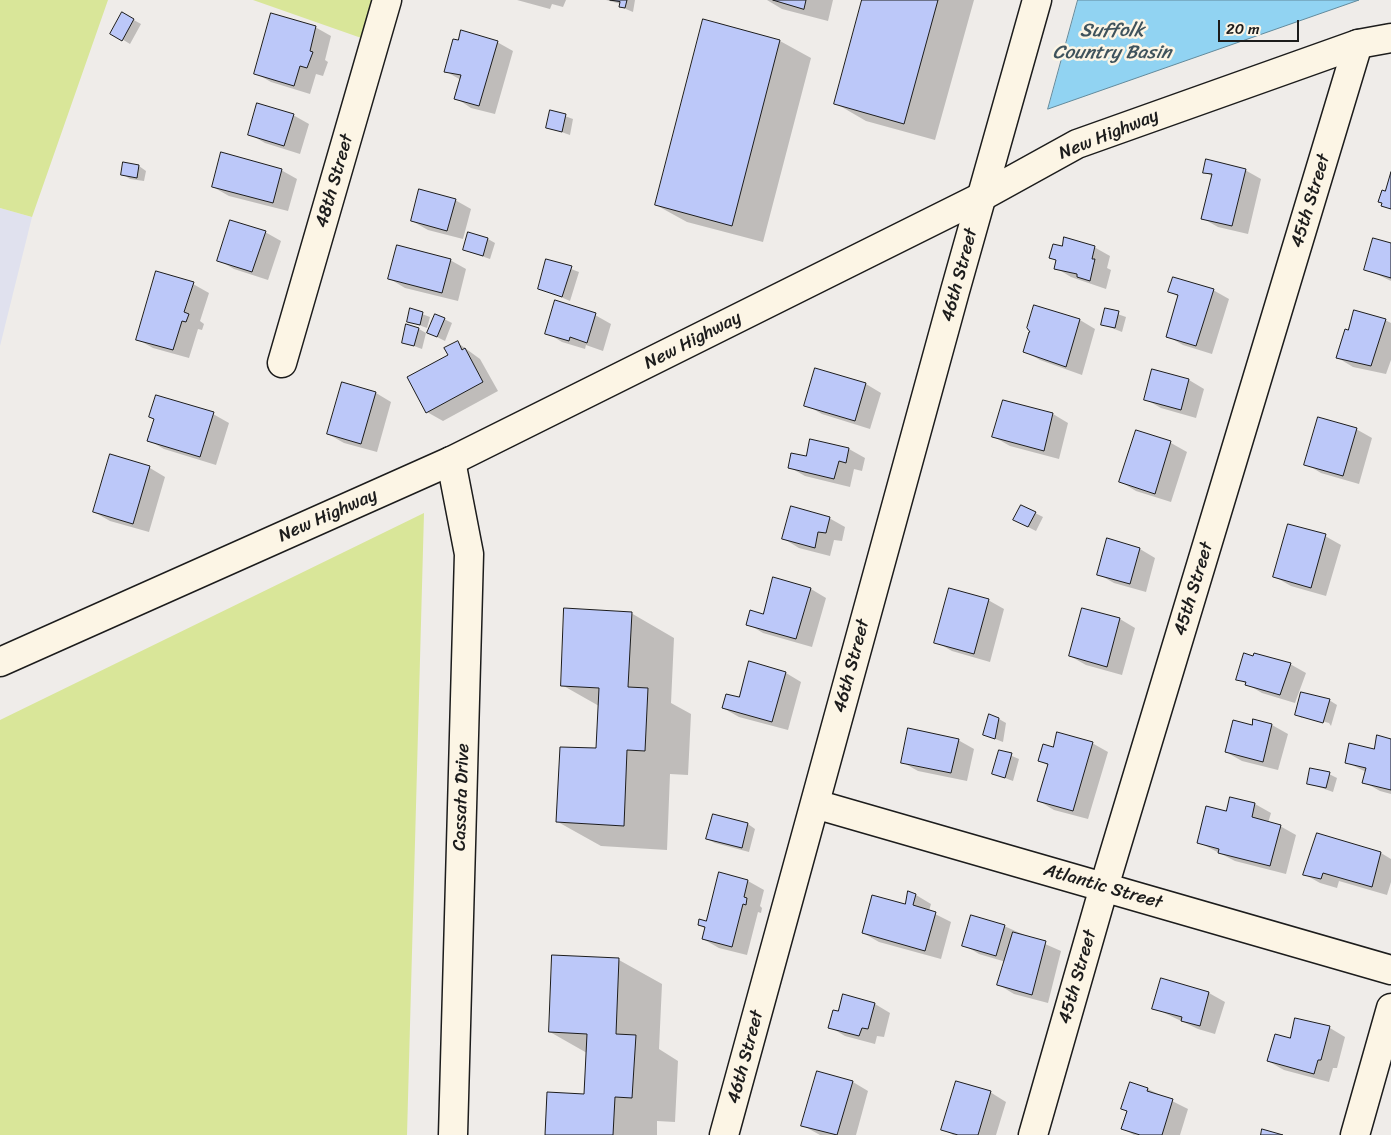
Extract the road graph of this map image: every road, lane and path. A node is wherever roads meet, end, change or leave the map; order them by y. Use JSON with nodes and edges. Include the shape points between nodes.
{"nodes":[{"id":1,"x":387,"y":0,"type":"edge"},
{"id":2,"x":1037,"y":0,"type":"edge"},
{"id":3,"x":1391,"y":38,"type":"edge"},
{"id":4,"x":1358,"y":44,"type":"junction"},
{"id":5,"x":981,"y":197,"type":"junction"},
{"id":6,"x":282,"y":363,"type":"dead end"},
{"id":7,"x":451,"y":461,"type":"junction"},
{"id":8,"x":0,"y":662,"type":"edge"},
{"id":9,"x":815,"y":804,"type":"junction"},
{"id":10,"x":1104,"y":887,"type":"junction"},
{"id":11,"x":1391,"y":970,"type":"edge"},
{"id":12,"x":1391,"y":1008,"type":"edge"},
{"id":13,"x":453,"y":1135,"type":"edge"},
{"id":14,"x":724,"y":1135,"type":"edge"},
{"id":15,"x":1033,"y":1135,"type":"edge"},
{"id":16,"x":1355,"y":1135,"type":"edge"}],
"edges":[{"from":1,"to":6,"type":"street","name":"48th Street"},
{"from":2,"to":5,"type":"street","name":"46th Street"},
{"from":3,"to":4,"type":"street","name":"New Highway"},
{"from":4,"to":5,"type":"street","name":"New Highway","via":[[1077,144]]},
{"from":4,"to":10,"type":"street","name":"45th Street"},
{"from":5,"to":7,"type":"street","name":"New Highway"},
{"from":5,"to":9,"type":"street","name":"46th Street"},
{"from":7,"to":8,"type":"street","name":"New Highway"},
{"from":7,"to":13,"type":"street","name":"Cassata Drive","via":[[469,554]]},
{"from":9,"to":10,"type":"street","name":"Atlantic Street"},
{"from":9,"to":14,"type":"street","name":"46th Street"},
{"from":10,"to":11,"type":"street","name":"Atlantic Street"},
{"from":10,"to":15,"type":"street","name":"45th Street"},
{"from":12,"to":16,"type":"street"}]}
